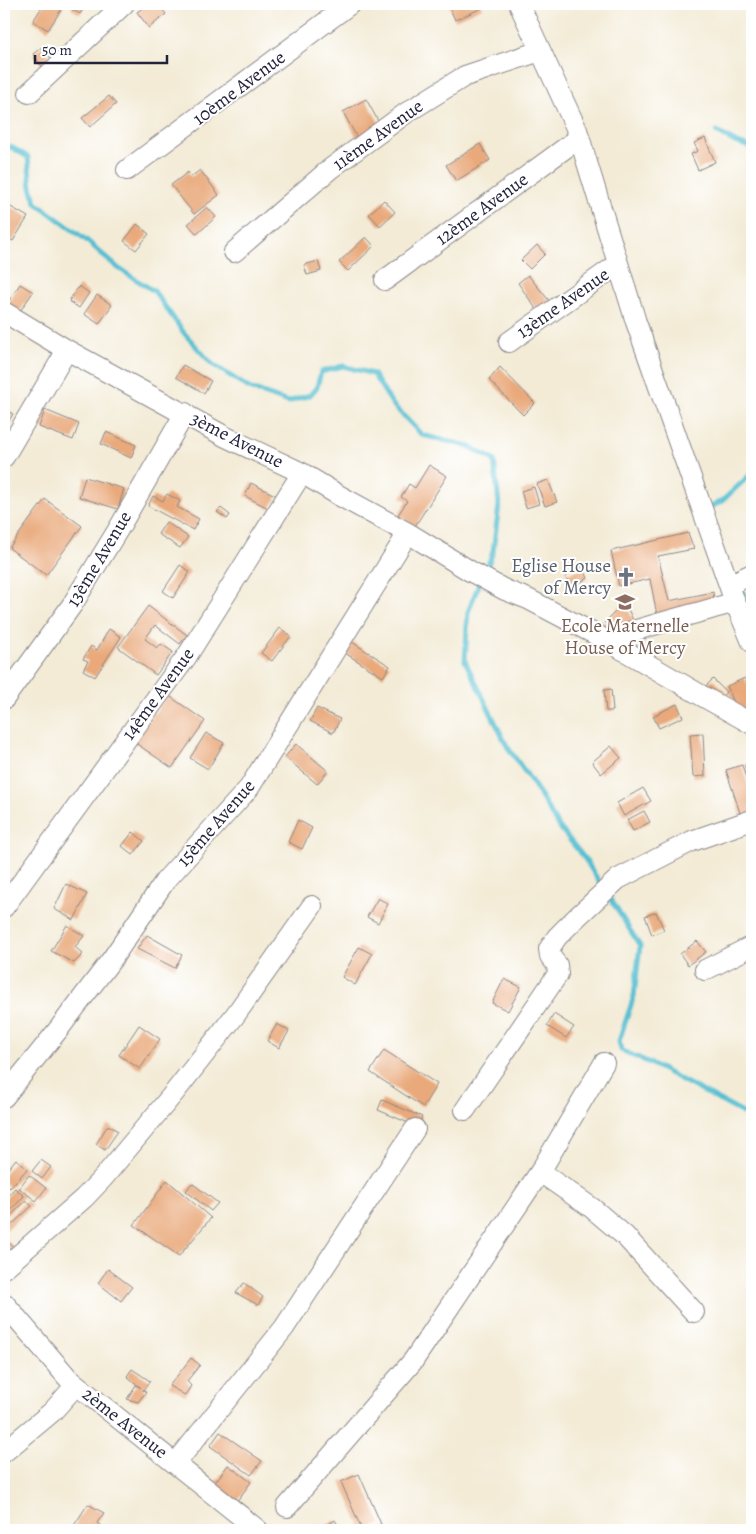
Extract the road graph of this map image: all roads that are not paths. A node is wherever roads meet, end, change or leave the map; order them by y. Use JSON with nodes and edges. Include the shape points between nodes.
{"nodes":[{"id":1,"x":124,"y":4,"type":"edge"},
{"id":2,"x":350,"y":4,"type":"edge"},
{"id":3,"x":519,"y":4,"type":"edge"},
{"id":4,"x":540,"y":52,"type":"junction"},
{"id":5,"x":29,"y":93,"type":"dead end"},
{"id":6,"x":579,"y":138,"type":"junction"},
{"id":7,"x":127,"y":170,"type":"dead end"},
{"id":8,"x":234,"y":252,"type":"dead end"},
{"id":9,"x":618,"y":264,"type":"junction"},
{"id":10,"x":384,"y":280,"type":"dead end"},
{"id":11,"x":4,"y":312,"type":"edge"},
{"id":12,"x":509,"y":342,"type":"dead end"},
{"id":13,"x":67,"y":350,"type":"junction"},
{"id":14,"x":185,"y":413,"type":"junction"},
{"id":15,"x":4,"y":457,"type":"edge"},
{"id":16,"x":302,"y":473,"type":"junction"},
{"id":17,"x":408,"y":533,"type":"junction"},
{"id":18,"x":752,"y":574,"type":"edge"},
{"id":19,"x":732,"y":593,"type":"junction"},
{"id":20,"x":606,"y":640,"type":"junction"},
{"id":21,"x":752,"y":642,"type":"edge"},
{"id":22,"x":4,"y":699,"type":"edge"},
{"id":23,"x":752,"y":724,"type":"edge"},
{"id":24,"x":752,"y":820,"type":"edge"},
{"id":25,"x":312,"y":906,"type":"dead end"},
{"id":26,"x":4,"y":907,"type":"edge"},
{"id":27,"x":752,"y":946,"type":"edge"},
{"id":28,"x":705,"y":970,"type":"dead end"},
{"id":29,"x":604,"y":1064,"type":"dead end"},
{"id":30,"x":4,"y":1097,"type":"edge"},
{"id":31,"x":465,"y":1110,"type":"dead end"},
{"id":32,"x":415,"y":1129,"type":"dead end"},
{"id":33,"x":540,"y":1172,"type":"junction"},
{"id":34,"x":4,"y":1268,"type":"edge"},
{"id":35,"x":4,"y":1302,"type":"edge"},
{"id":36,"x":694,"y":1312,"type":"dead end"},
{"id":37,"x":76,"y":1385,"type":"junction"},
{"id":38,"x":4,"y":1452,"type":"edge"},
{"id":39,"x":176,"y":1463,"type":"junction"},
{"id":40,"x":287,"y":1507,"type":"dead end"},
{"id":41,"x":258,"y":1530,"type":"edge"}],
"edges":[{"from":1,"to":5,"type":"street"},
{"from":2,"to":7,"type":"street","name":"10ème Avenue"},
{"from":3,"to":4,"type":"street"},
{"from":4,"to":6,"type":"street"},
{"from":4,"to":8,"type":"street","name":"11ème Avenue","via":[[465,76],[406,113],[330,169]]},
{"from":6,"to":9,"type":"street"},
{"from":6,"to":10,"type":"street","name":"12ème Avenue"},
{"from":9,"to":12,"type":"street","name":"13ème Avenue"},
{"from":9,"to":19,"type":"street"},
{"from":11,"to":13,"type":"street","name":"3ème Avenue"},
{"from":13,"to":14,"type":"street","name":"3ème Avenue"},
{"from":13,"to":15,"type":"street"},
{"from":14,"to":16,"type":"street","name":"3ème Avenue","via":[[226,437]]},
{"from":14,"to":22,"type":"street","name":"13ème Avenue","via":[[72,605]]},
{"from":16,"to":17,"type":"street","name":"3ème Avenue"},
{"from":16,"to":26,"type":"street","name":"14ème Avenue","via":[[187,656]]},
{"from":17,"to":20,"type":"street","name":"3ème Avenue","via":[[505,590]]},
{"from":17,"to":30,"type":"street","name":"15ème Avenue","via":[[249,788],[165,880],[112,958]]},
{"from":18,"to":19,"type":"street"},
{"from":19,"to":20,"type":"street","via":[[708,611]]},
{"from":19,"to":21,"type":"street"},
{"from":20,"to":23,"type":"street","name":"3ème Avenue"},
{"from":24,"to":31,"type":"street","via":[[692,841],[618,879],[576,918],[549,949],[558,974]]},
{"from":25,"to":34,"type":"street","via":[[236,1014],[103,1178]]},
{"from":27,"to":28,"type":"street"},
{"from":29,"to":33,"type":"street"},
{"from":32,"to":39,"type":"street","via":[[284,1328]]},
{"from":33,"to":36,"type":"street","via":[[592,1208],[625,1236]]},
{"from":33,"to":40,"type":"street","via":[[413,1361]]},
{"from":35,"to":37,"type":"street","name":"2ème Avenue"},
{"from":37,"to":38,"type":"street","via":[[52,1412]]},
{"from":37,"to":39,"type":"street","name":"2ème Avenue"},
{"from":39,"to":41,"type":"street","name":"2ème Avenue"}]}
